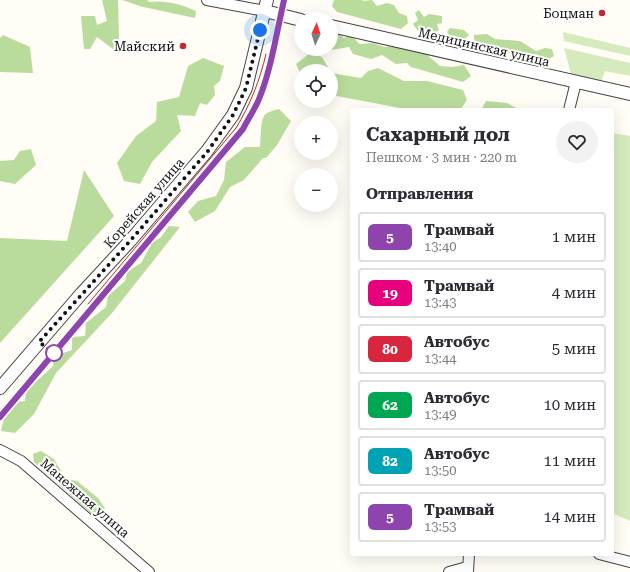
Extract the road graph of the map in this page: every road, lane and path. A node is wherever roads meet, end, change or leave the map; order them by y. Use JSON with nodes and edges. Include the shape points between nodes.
{"nodes":[{"id":1,"x":207,"y":0,"type":"edge"},
{"id":2,"x":266,"y":6,"type":"edge"},
{"id":3,"x":294,"y":17,"type":"edge"},
{"id":4,"x":338,"y":28,"type":"edge"},
{"id":5,"x":576,"y":82,"type":"junction"},
{"id":6,"x":630,"y":94,"type":"edge"},
{"id":7,"x":570,"y":108,"type":"edge"},
{"id":8,"x":0,"y":388,"type":"edge"},
{"id":9,"x":0,"y":450,"type":"edge"},
{"id":10,"x":469,"y":556,"type":"edge"},
{"id":11,"x":607,"y":556,"type":"edge"},
{"id":12,"x":630,"y":562,"type":"edge"},
{"id":13,"x":468,"y":569,"type":"edge"},
{"id":14,"x":149,"y":572,"type":"edge"},
{"id":15,"x":449,"y":572,"type":"edge"}],
"edges":[{"from":1,"to":2,"type":"street"},
{"from":2,"to":3,"type":"street"},
{"from":2,"to":8,"type":"street","name":"Корейская улица","via":[[246,88],[233,115],[208,151]]},
{"from":4,"to":5,"type":"street","name":"Медицинская улица"},
{"from":5,"to":6,"type":"street","name":"Медицинская улица"},
{"from":5,"to":7,"type":"street"},
{"from":9,"to":14,"type":"street","name":"Манежная улица","via":[[21,461]]},
{"from":10,"to":13,"type":"street"},
{"from":11,"to":12,"type":"street"},
{"from":13,"to":15,"type":"street"}]}
